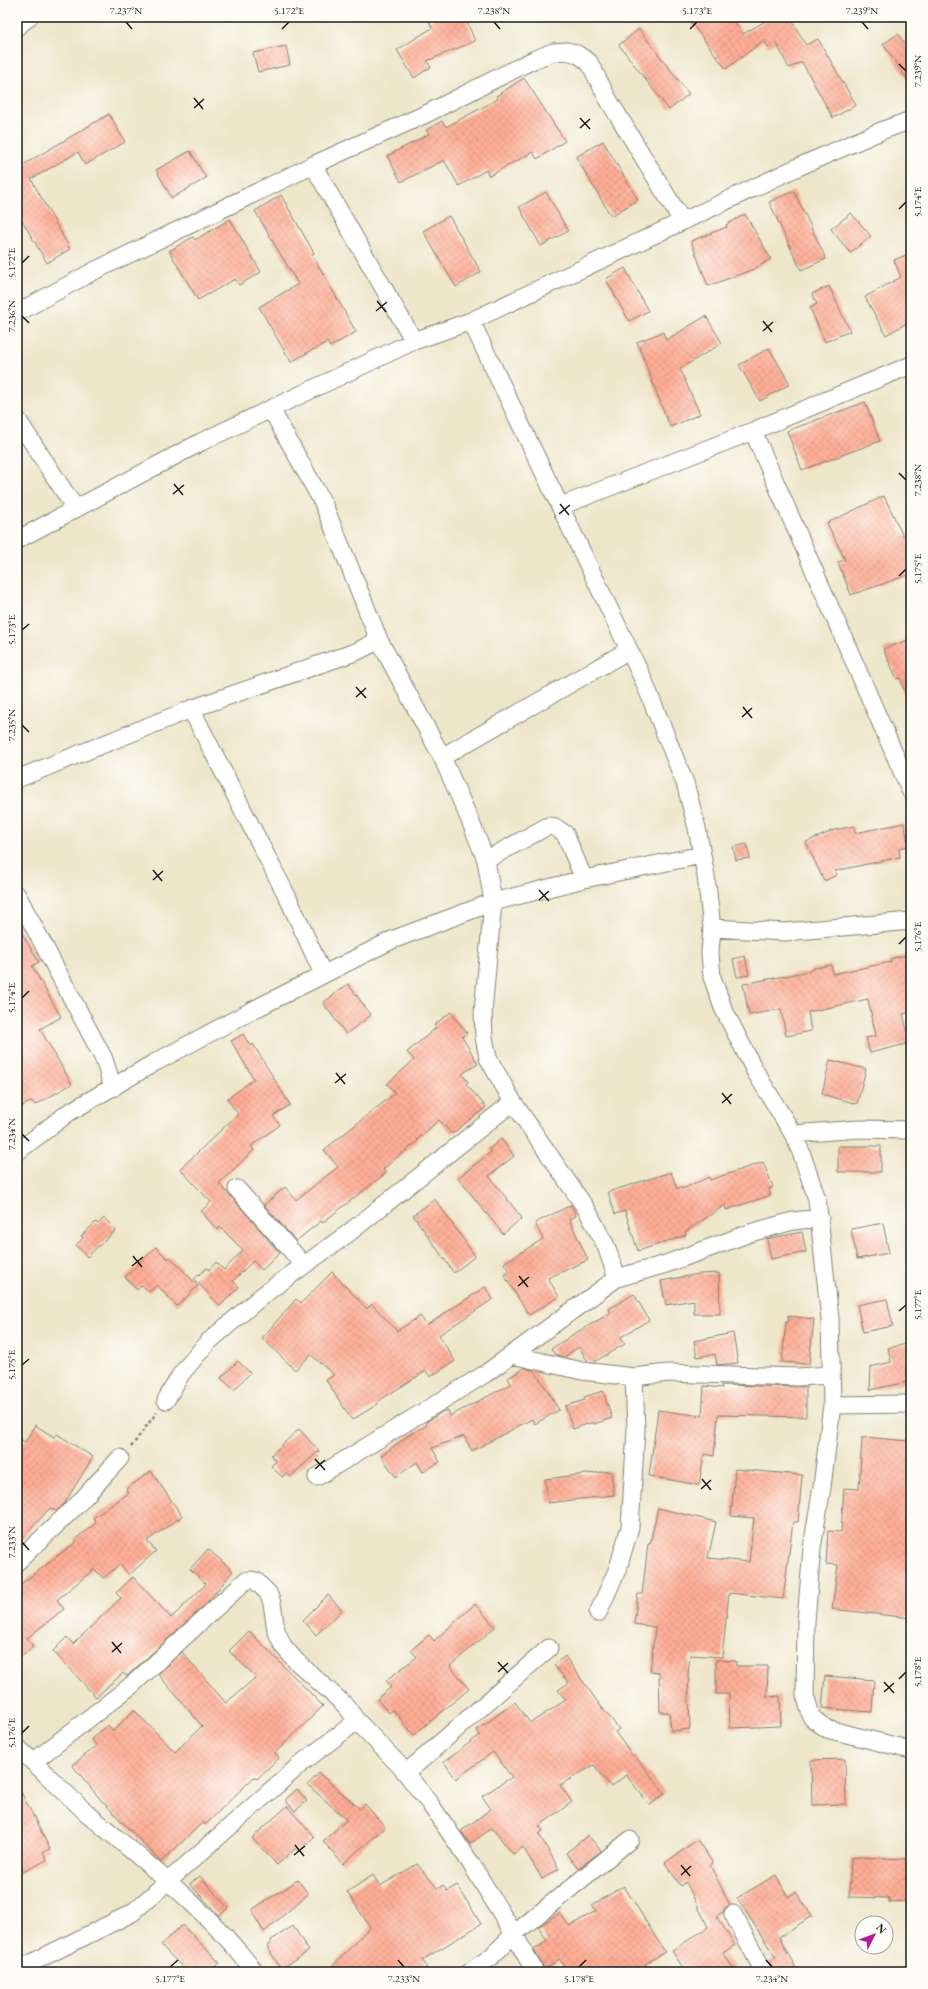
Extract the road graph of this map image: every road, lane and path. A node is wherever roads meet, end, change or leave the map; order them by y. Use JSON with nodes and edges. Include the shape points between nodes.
{"nodes":[{"id":1,"x":30,"y":17,"type":"edge"},
{"id":2,"x":17,"y":27,"type":"edge"},
{"id":3,"x":911,"y":120,"type":"edge"},
{"id":4,"x":313,"y":165,"type":"junction"},
{"id":5,"x":682,"y":221,"type":"junction"},
{"id":6,"x":17,"y":312,"type":"edge"},
{"id":7,"x":471,"y":321,"type":"junction"},
{"id":8,"x":414,"y":341,"type":"junction"},
{"id":9,"x":911,"y":365,"type":"edge"},
{"id":10,"x":271,"y":409,"type":"junction"},
{"id":11,"x":17,"y":419,"type":"edge"},
{"id":12,"x":753,"y":431,"type":"junction"},
{"id":13,"x":561,"y":506,"type":"junction"},
{"id":14,"x":75,"y":508,"type":"junction"},
{"id":15,"x":17,"y":540,"type":"edge"},
{"id":16,"x":379,"y":640,"type":"junction"},
{"id":17,"x":629,"y":650,"type":"junction"},
{"id":18,"x":191,"y":709,"type":"junction"},
{"id":19,"x":442,"y":757,"type":"junction"},
{"id":20,"x":904,"y":760,"type":"edge"},
{"id":21,"x":17,"y":779,"type":"edge"},
{"id":22,"x":911,"y":792,"type":"edge"},
{"id":23,"x":702,"y":855,"type":"junction"},
{"id":24,"x":486,"y":860,"type":"junction"},
{"id":25,"x":584,"y":879,"type":"junction"},
{"id":26,"x":17,"y":895,"type":"edge"},
{"id":27,"x":493,"y":902,"type":"junction"},
{"id":28,"x":911,"y":921,"type":"edge"},
{"id":29,"x":712,"y":928,"type":"junction"},
{"id":30,"x":323,"y":974,"type":"junction"},
{"id":31,"x":113,"y":1088,"type":"junction"},
{"id":32,"x":513,"y":1102,"type":"junction"},
{"id":33,"x":911,"y":1130,"type":"edge"},
{"id":34,"x":793,"y":1134,"type":"junction"},
{"id":35,"x":17,"y":1152,"type":"edge"},
{"id":36,"x":237,"y":1189,"type":"dead end"},
{"id":37,"x":820,"y":1218,"type":"junction"},
{"id":38,"x":304,"y":1265,"type":"junction"},
{"id":39,"x":618,"y":1278,"type":"junction"},
{"id":40,"x":512,"y":1354,"type":"junction"},
{"id":41,"x":831,"y":1375,"type":"junction"},
{"id":42,"x":634,"y":1378,"type":"junction"},
{"id":43,"x":166,"y":1400,"type":"joint"},
{"id":44,"x":832,"y":1404,"type":"junction"},
{"id":45,"x":911,"y":1404,"type":"edge"},
{"id":46,"x":120,"y":1458,"type":"joint"},
{"id":47,"x":317,"y":1477,"type":"dead end"},
{"id":48,"x":17,"y":1562,"type":"edge"},
{"id":49,"x":598,"y":1612,"type":"dead end"},
{"id":50,"x":549,"y":1648,"type":"dead end"},
{"id":51,"x":357,"y":1721,"type":"junction"},
{"id":52,"x":17,"y":1747,"type":"edge"},
{"id":53,"x":911,"y":1750,"type":"edge"},
{"id":54,"x":33,"y":1762,"type":"junction"},
{"id":55,"x":406,"y":1772,"type":"junction"},
{"id":56,"x":630,"y":1840,"type":"dead end"},
{"id":57,"x":168,"y":1881,"type":"junction"},
{"id":58,"x":733,"y":1914,"type":"dead end"},
{"id":59,"x":514,"y":1934,"type":"junction"},
{"id":60,"x":17,"y":1970,"type":"edge"},
{"id":61,"x":255,"y":1972,"type":"edge"},
{"id":62,"x":470,"y":1972,"type":"edge"},
{"id":63,"x":535,"y":1972,"type":"edge"},
{"id":64,"x":764,"y":1972,"type":"edge"}],
"edges":[{"from":1,"to":2,"type":"street"},
{"from":3,"to":5,"type":"street","via":[[874,134]]},
{"from":4,"to":5,"type":"street","via":[[426,114],[533,60],[553,52],[567,51],[589,62],[608,99]]},
{"from":4,"to":6,"type":"street","via":[[92,272]]},
{"from":4,"to":8,"type":"street"},
{"from":5,"to":7,"type":"street"},
{"from":7,"to":8,"type":"street"},
{"from":7,"to":13,"type":"street"},
{"from":8,"to":10,"type":"street"},
{"from":9,"to":12,"type":"street"},
{"from":10,"to":14,"type":"street","via":[[201,442]]},
{"from":10,"to":16,"type":"street","via":[[323,503]]},
{"from":11,"to":14,"type":"street"},
{"from":12,"to":13,"type":"street"},
{"from":12,"to":20,"type":"street"},
{"from":13,"to":17,"type":"street"},
{"from":14,"to":15,"type":"street"},
{"from":16,"to":18,"type":"street","via":[[358,651]]},
{"from":16,"to":19,"type":"street"},
{"from":17,"to":19,"type":"street"},
{"from":17,"to":23,"type":"street","via":[[685,783]]},
{"from":18,"to":21,"type":"street"},
{"from":18,"to":30,"type":"street","via":[[288,898]]},
{"from":19,"to":24,"type":"street"},
{"from":20,"to":22,"type":"street"},
{"from":23,"to":25,"type":"street"},
{"from":23,"to":29,"type":"street"},
{"from":24,"to":25,"type":"street","via":[[548,826],[555,827],[565,834]]},
{"from":24,"to":27,"type":"street"},
{"from":25,"to":27,"type":"street"},
{"from":26,"to":31,"type":"street","via":[[104,1058]]},
{"from":27,"to":30,"type":"street","via":[[392,940]]},
{"from":27,"to":32,"type":"street","via":[[483,1012],[484,1037],[488,1058]]},
{"from":28,"to":29,"type":"street","via":[[785,932]]},
{"from":29,"to":34,"type":"street","via":[[712,977],[723,1008]]},
{"from":30,"to":31,"type":"street"},
{"from":31,"to":35,"type":"street","via":[[68,1113]]},
{"from":32,"to":38,"type":"street","via":[[456,1149]]},
{"from":32,"to":39,"type":"street","via":[[587,1210],[606,1246]]},
{"from":33,"to":34,"type":"street","via":[[859,1129]]},
{"from":34,"to":37,"type":"street","via":[[817,1199]]},
{"from":36,"to":38,"type":"street"},
{"from":37,"to":39,"type":"street","via":[[793,1221],[750,1233],[666,1264]]},
{"from":37,"to":41,"type":"street","via":[[830,1318]]},
{"from":38,"to":43,"type":"street","via":[[263,1295],[206,1343],[181,1374]]},
{"from":39,"to":40,"type":"street"},
{"from":40,"to":42,"type":"street","via":[[582,1372]]},
{"from":40,"to":47,"type":"street","via":[[479,1378]]},
{"from":41,"to":42,"type":"street","via":[[797,1377],[668,1373]]},
{"from":41,"to":44,"type":"street"},
{"from":42,"to":49,"type":"street","via":[[636,1430],[630,1527],[618,1568]]},
{"from":43,"to":46,"type":"path","via":[[138,1440]]},
{"from":44,"to":45,"type":"street"},
{"from":44,"to":53,"type":"street","via":[[812,1548],[806,1621],[805,1695],[812,1718],[827,1730]]},
{"from":46,"to":48,"type":"street","via":[[78,1504]]},
{"from":50,"to":55,"type":"street"},
{"from":51,"to":54,"type":"street","via":[[346,1706],[283,1646],[276,1630],[268,1593],[256,1581],[251,1580],[233,1592],[129,1688]]},
{"from":51,"to":55,"type":"street"},
{"from":51,"to":57,"type":"street","via":[[303,1762]]},
{"from":52,"to":54,"type":"street"},
{"from":54,"to":57,"type":"street"},
{"from":55,"to":59,"type":"street","via":[[470,1862]]},
{"from":56,"to":59,"type":"street"},
{"from":57,"to":60,"type":"street","via":[[132,1913]]},
{"from":57,"to":61,"type":"street","via":[[218,1927]]},
{"from":58,"to":64,"type":"street"},
{"from":59,"to":62,"type":"street","via":[[491,1957]]},
{"from":59,"to":63,"type":"street"}]}
